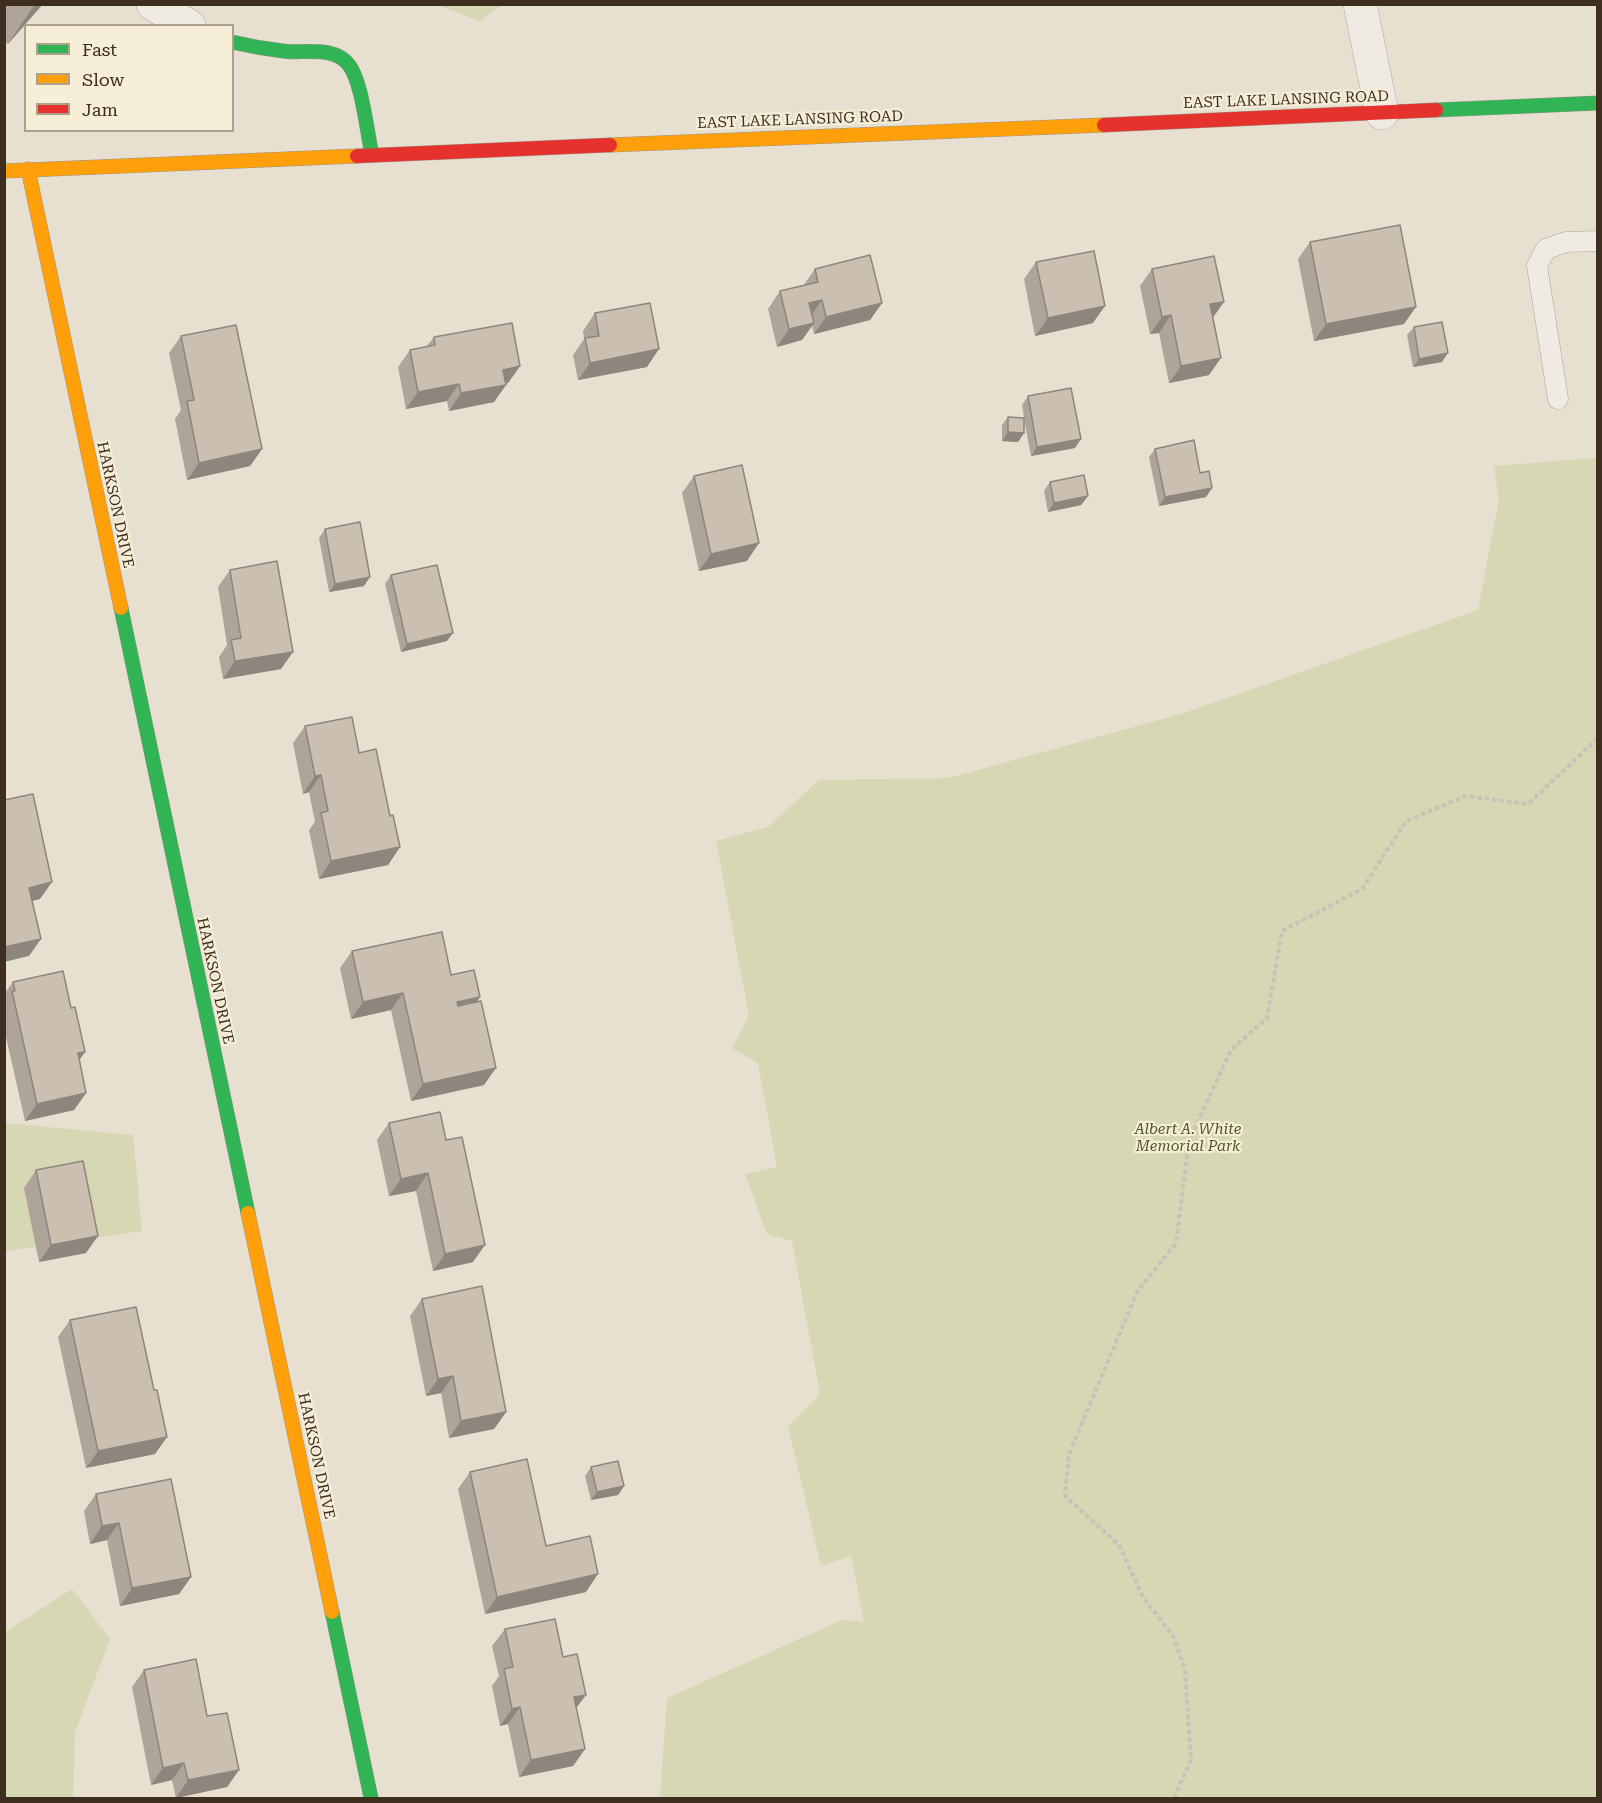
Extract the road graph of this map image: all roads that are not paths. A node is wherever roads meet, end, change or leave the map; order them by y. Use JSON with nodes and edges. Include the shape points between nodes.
{"nodes":[{"id":1,"x":153,"y":4,"type":"edge"},
{"id":2,"x":1360,"y":4,"type":"edge"},
{"id":3,"x":186,"y":24,"type":"edge"},
{"id":4,"x":234,"y":42,"type":"edge"},
{"id":5,"x":1598,"y":103,"type":"edge"},
{"id":6,"x":1382,"y":113,"type":"junction"},
{"id":7,"x":372,"y":155,"type":"junction"},
{"id":8,"x":28,"y":170,"type":"junction"},
{"id":9,"x":4,"y":171,"type":"edge"},
{"id":10,"x":1598,"y":242,"type":"edge"},
{"id":11,"x":1558,"y":399,"type":"dead end"},
{"id":12,"x":371,"y":1798,"type":"edge"}],
"edges":[{"from":1,"to":3,"type":"street"},
{"from":2,"to":6,"type":"street"},
{"from":4,"to":7,"type":"street","via":[[337,55],[350,65]]},
{"from":5,"to":6,"type":"street","name":"EAST LAKE LANSING ROAD"},
{"from":6,"to":7,"type":"street","name":"EAST LAKE LANSING ROAD"},
{"from":7,"to":8,"type":"street","name":"EAST LAKE LANSING ROAD"},
{"from":8,"to":9,"type":"street","name":"EAST LAKE LANSING ROAD"},
{"from":8,"to":12,"type":"street","name":"HARKSON DRIVE"},
{"from":10,"to":11,"type":"lane","via":[[1566,242],[1546,249],[1537,266]]}]}
